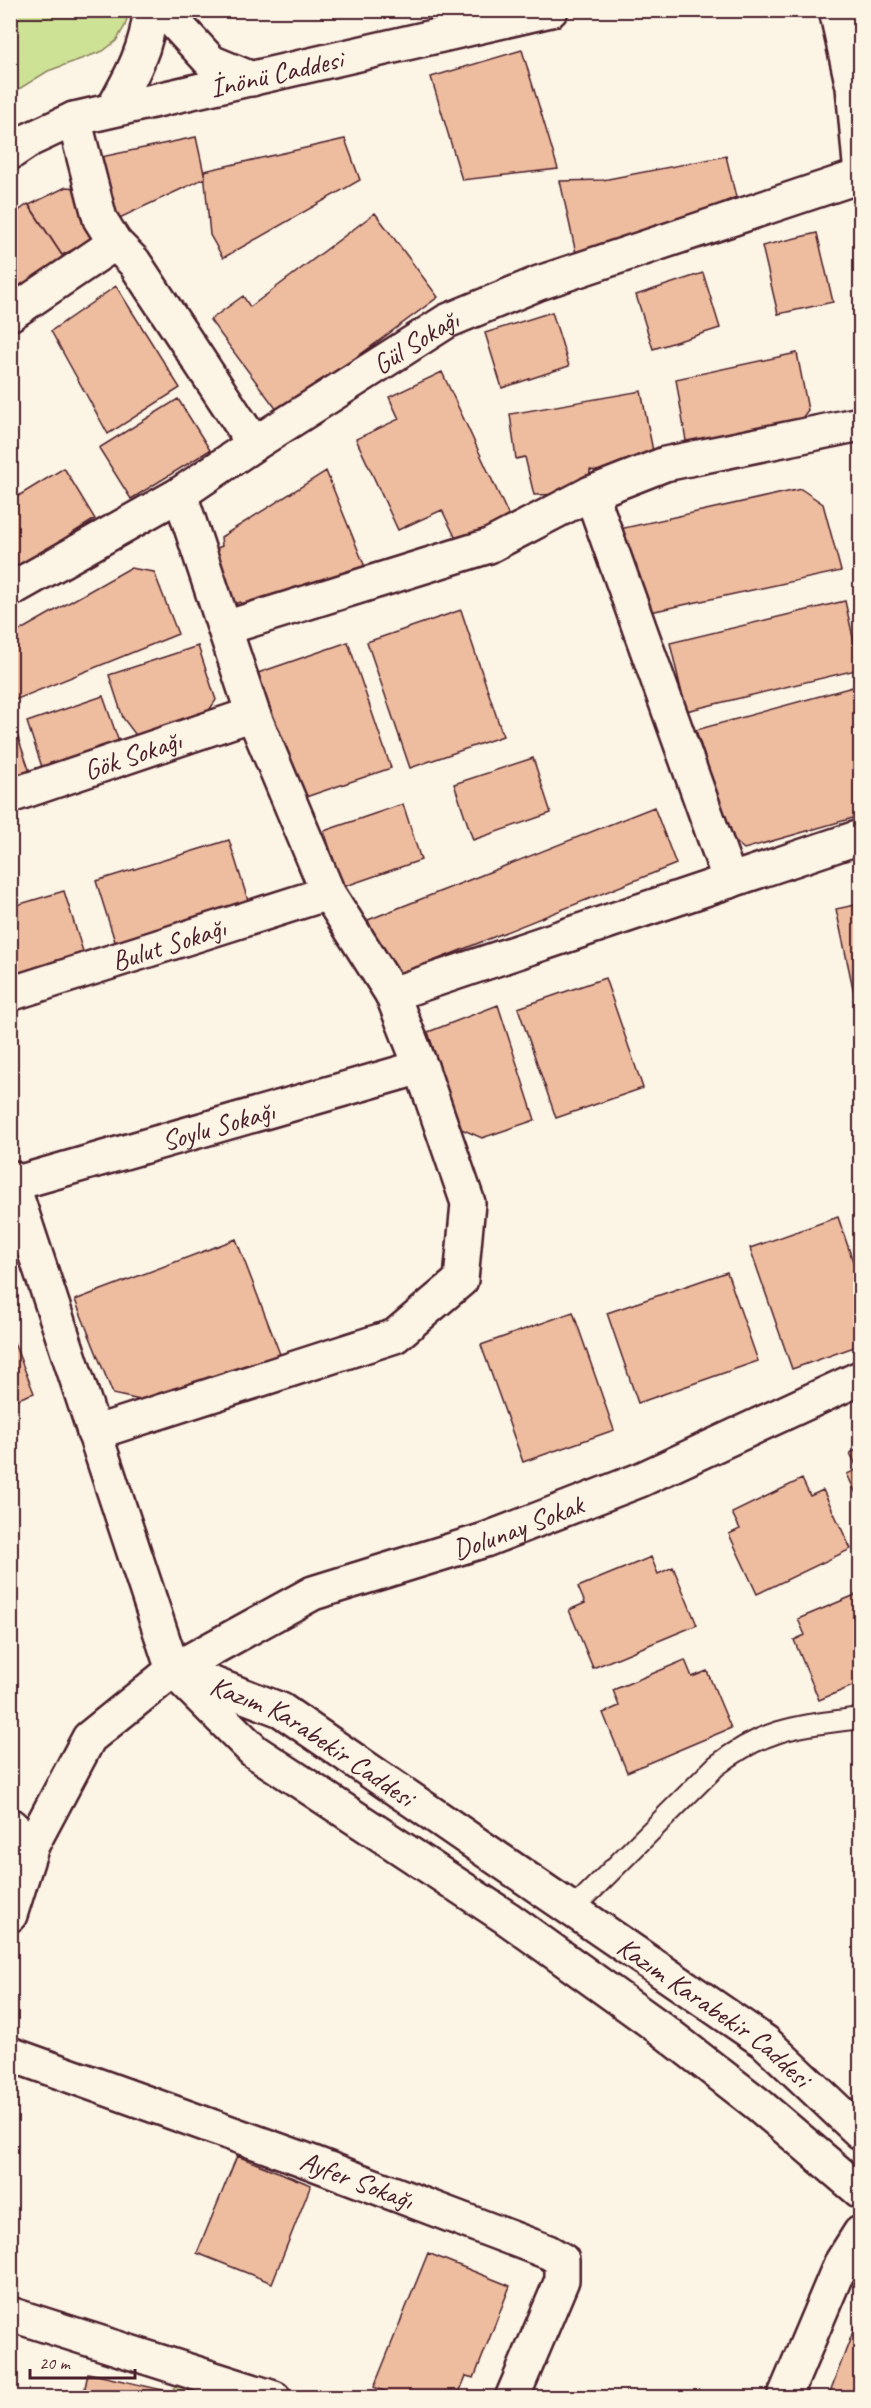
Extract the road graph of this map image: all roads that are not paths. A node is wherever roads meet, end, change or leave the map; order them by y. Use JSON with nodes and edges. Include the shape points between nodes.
{"nodes":[{"id":1,"x":150,"y":10,"type":"edge"},
{"id":2,"x":163,"y":10,"type":"edge"},
{"id":3,"x":551,"y":10,"type":"edge"},
{"id":4,"x":836,"y":10,"type":"edge"},
{"id":5,"x":252,"y":79,"type":"junction"},
{"id":6,"x":113,"y":109,"type":"junction"},
{"id":7,"x":74,"y":119,"type":"junction"},
{"id":8,"x":10,"y":153,"type":"edge"},
{"id":9,"x":861,"y":164,"type":"edge"},
{"id":10,"x":861,"y":176,"type":"edge"},
{"id":11,"x":115,"y":243,"type":"junction"},
{"id":12,"x":10,"y":314,"type":"edge"},
{"id":13,"x":861,"y":424,"type":"edge"},
{"id":14,"x":254,"y":444,"type":"junction"},
{"id":15,"x":591,"y":493,"type":"junction"},
{"id":16,"x":180,"y":494,"type":"junction"},
{"id":17,"x":10,"y":590,"type":"edge"},
{"id":18,"x":225,"y":628,"type":"junction"},
{"id":19,"x":253,"y":714,"type":"junction"},
{"id":20,"x":10,"y":796,"type":"edge"},
{"id":21,"x":861,"y":837,"type":"edge"},
{"id":22,"x":730,"y":881,"type":"junction"},
{"id":23,"x":328,"y":893,"type":"junction"},
{"id":24,"x":10,"y":994,"type":"edge"},
{"id":25,"x":392,"y":994,"type":"junction"},
{"id":26,"x":421,"y":1067,"type":"junction"},
{"id":27,"x":12,"y":1180,"type":"edge"},
{"id":28,"x":861,"y":1378,"type":"edge"},
{"id":29,"x":94,"y":1433,"type":"junction"},
{"id":30,"x":173,"y":1670,"type":"junction"},
{"id":31,"x":861,"y":1718,"type":"edge"},
{"id":32,"x":18,"y":1838,"type":"edge"},
{"id":33,"x":573,"y":1909,"type":"junction"},
{"id":34,"x":10,"y":1915,"type":"edge"},
{"id":35,"x":10,"y":2054,"type":"edge"},
{"id":36,"x":861,"y":2132,"type":"edge"},
{"id":37,"x":861,"y":2191,"type":"edge"},
{"id":38,"x":861,"y":2233,"type":"edge"},
{"id":39,"x":10,"y":2314,"type":"edge"},
{"id":40,"x":274,"y":2397,"type":"edge"},
{"id":41,"x":512,"y":2397,"type":"edge"},
{"id":42,"x":784,"y":2397,"type":"edge"}],
"edges":[{"from":1,"to":6,"type":"street","via":[[149,32],[134,72]]},
{"from":2,"to":5,"type":"street","via":[[211,62]]},
{"from":3,"to":5,"type":"street","name":"İnönü Caddesi"},
{"from":4,"to":9,"type":"street","via":[[853,87]]},
{"from":5,"to":6,"type":"street","name":"İnönü Caddesi"},
{"from":6,"to":7,"type":"street","name":"İnönü Caddesi"},
{"from":7,"to":8,"type":"street","name":"İnönü Caddesi"},
{"from":7,"to":11,"type":"street","via":[[100,219]]},
{"from":10,"to":14,"type":"street","name":"Gül Sokağı","via":[[538,283],[447,321]]},
{"from":11,"to":12,"type":"street"},
{"from":11,"to":14,"type":"street","via":[[134,262]]},
{"from":13,"to":15,"type":"street","via":[[665,464]]},
{"from":14,"to":16,"type":"street","name":"Gül Sokağı"},
{"from":15,"to":18,"type":"street","via":[[489,546]]},
{"from":15,"to":22,"type":"street"},
{"from":16,"to":17,"type":"street","name":"Gül Sokağı"},
{"from":16,"to":18,"type":"street"},
{"from":18,"to":19,"type":"street"},
{"from":19,"to":20,"type":"street","name":"Gök Sokağı"},
{"from":19,"to":23,"type":"street"},
{"from":21,"to":22,"type":"street"},
{"from":22,"to":25,"type":"street"},
{"from":23,"to":24,"type":"street","name":"Bulut Sokağı"},
{"from":23,"to":25,"type":"street"},
{"from":25,"to":26,"type":"street"},
{"from":26,"to":27,"type":"street","name":"Soylu Sokağı"},
{"from":26,"to":29,"type":"street","via":[[468,1203],[461,1280],[395,1336]]},
{"from":27,"to":29,"type":"street","name":"Kazım Karabekir Caddesi"},
{"from":28,"to":30,"type":"street","name":"Dolunay Sokak","via":[[640,1480],[485,1540],[313,1593]]},
{"from":29,"to":30,"type":"street","name":"Kazım Karabekir Caddesi"},
{"from":30,"to":32,"type":"street","name":"Dolunay Sokak","via":[[89,1738]]},
{"from":30,"to":33,"type":"street","name":"Kazım Karabekir Caddesi","via":[[281,1710]]},
{"from":30,"to":37,"type":"street","via":[[254,1752],[507,1918],[660,2028]]},
{"from":31,"to":33,"type":"lane","via":[[790,1727],[732,1753]]},
{"from":32,"to":34,"type":"street","name":"Dolunay Sokak"},
{"from":33,"to":36,"type":"street","name":"Kazım Karabekir Caddesi","via":[[765,2042]]},
{"from":35,"to":41,"type":"street","name":"Ayfer Sokağı","via":[[300,2158],[562,2260],[562,2280]]},
{"from":38,"to":42,"type":"street","via":[[841,2263]]},
{"from":39,"to":40,"type":"street"}]}
